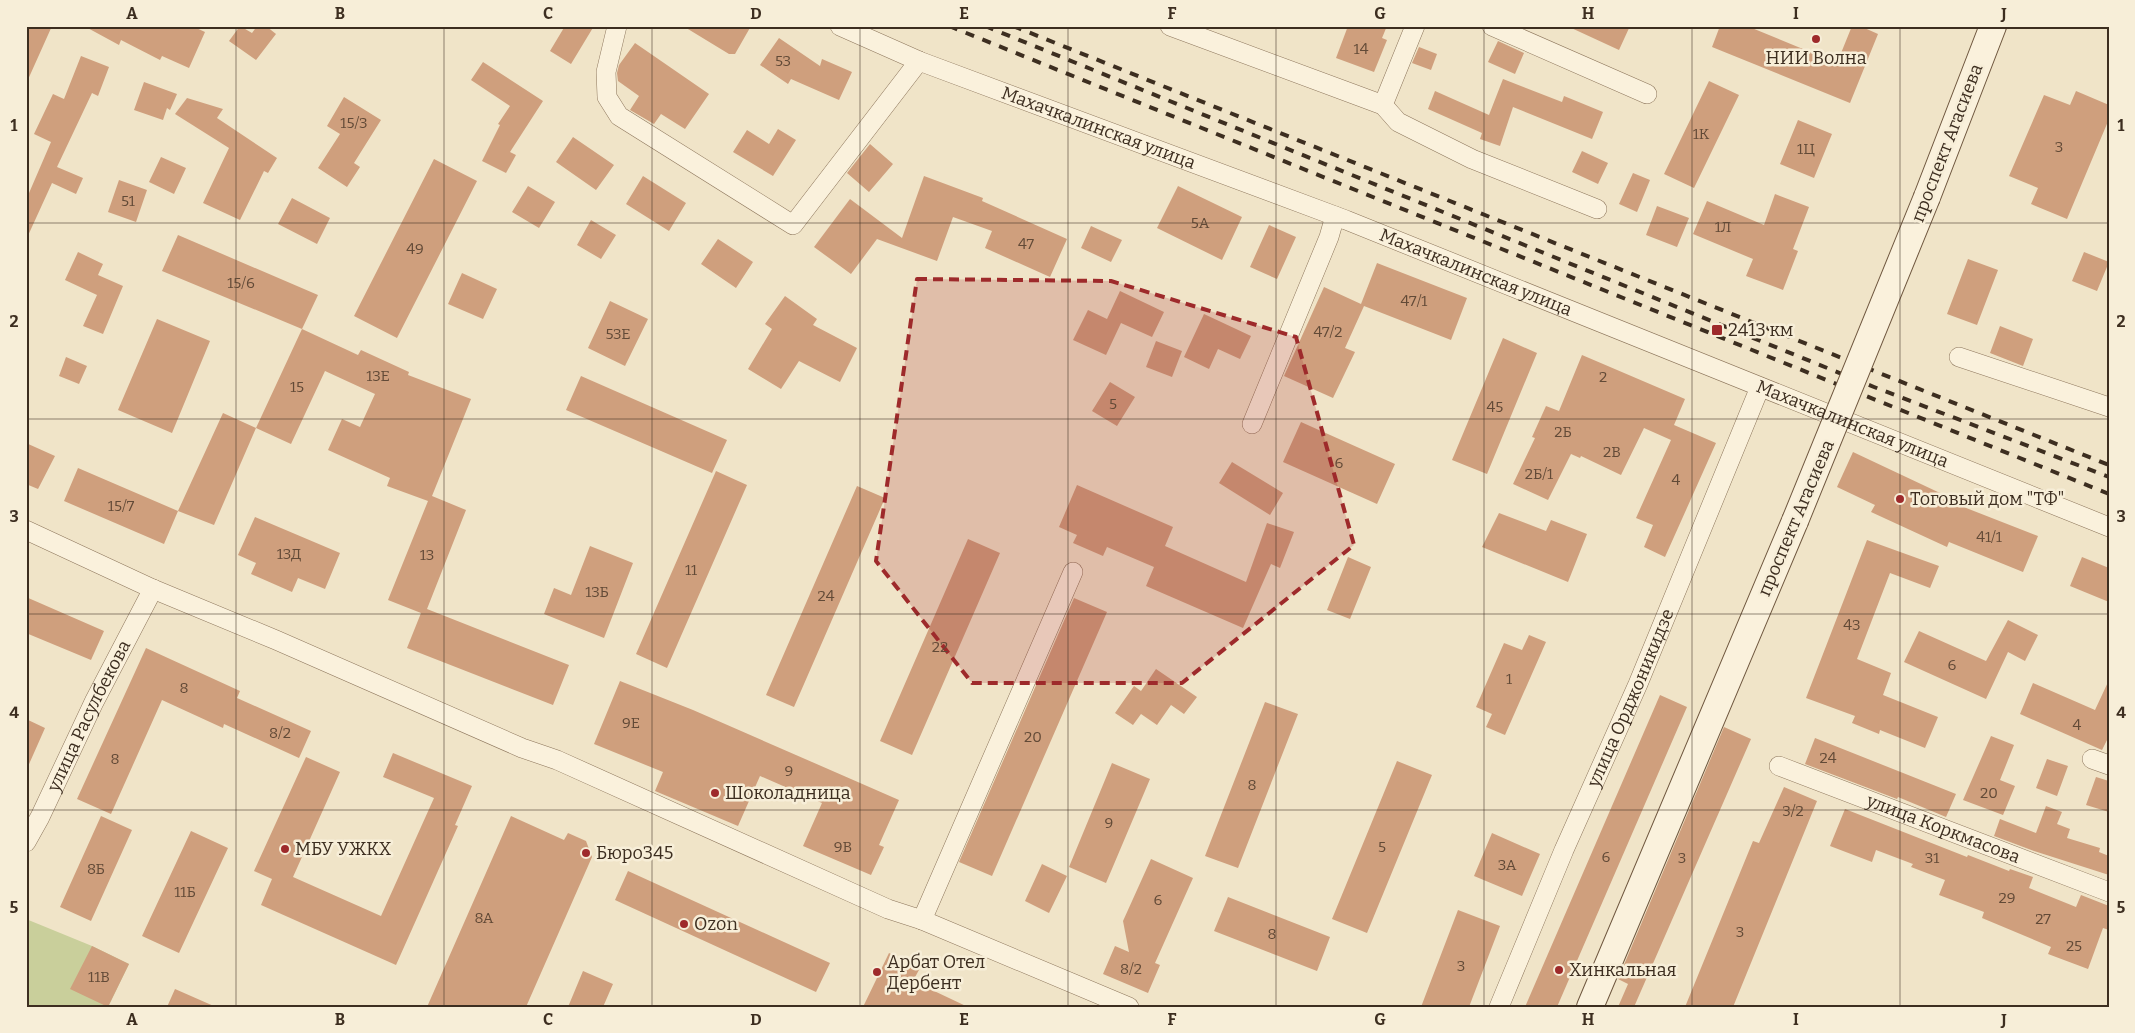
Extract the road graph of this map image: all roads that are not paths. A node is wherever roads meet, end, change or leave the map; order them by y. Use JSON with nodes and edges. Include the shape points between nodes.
{"nodes":[{"id":1,"x":617,"y":26,"type":"edge"},
{"id":2,"x":840,"y":26,"type":"edge"},
{"id":3,"x":1170,"y":26,"type":"edge"},
{"id":4,"x":1415,"y":26,"type":"edge"},
{"id":5,"x":1492,"y":26,"type":"edge"},
{"id":6,"x":1993,"y":26,"type":"edge"},
{"id":7,"x":919,"y":61,"type":"junction"},
{"id":8,"x":1647,"y":94,"type":"dead end"},
{"id":9,"x":1383,"y":105,"type":"junction"},
{"id":10,"x":1597,"y":209,"type":"dead end"},
{"id":11,"x":1336,"y":216,"type":"junction"},
{"id":12,"x":1959,"y":357,"type":"dead end"},
{"id":13,"x":1760,"y":387,"type":"junction"},
{"id":14,"x":2109,"y":407,"type":"edge"},
{"id":15,"x":1252,"y":424,"type":"dead end"},
{"id":16,"x":2109,"y":527,"type":"edge"},
{"id":17,"x":26,"y":530,"type":"edge"},
{"id":18,"x":1073,"y":572,"type":"dead end"},
{"id":19,"x":153,"y":589,"type":"junction"},
{"id":20,"x":1779,"y":766,"type":"dead end"},
{"id":21,"x":26,"y":842,"type":"edge"},
{"id":22,"x":2109,"y":892,"type":"edge"},
{"id":23,"x":922,"y":920,"type":"junction"},
{"id":24,"x":1129,"y":1007,"type":"edge"},
{"id":25,"x":1499,"y":1007,"type":"edge"},
{"id":26,"x":1590,"y":1007,"type":"edge"}],
"edges":[{"from":1,"to":7,"type":"street","via":[[606,72],[607,97],[619,116],[793,225]]},
{"from":2,"to":7,"type":"street","name":"Махачкалинская улица"},
{"from":3,"to":9,"type":"street"},
{"from":4,"to":9,"type":"street"},
{"from":5,"to":8,"type":"street"},
{"from":6,"to":26,"type":"main road","name":"проспект Агасиева","bridge":true,"via":[[1795,521]]},
{"from":7,"to":11,"type":"street","name":"Махачкалинская улица"},
{"from":9,"to":10,"type":"street","via":[[1398,122],[1472,160]]},
{"from":11,"to":13,"type":"street","name":"Махачкалинская улица"},
{"from":11,"to":15,"type":"street"},
{"from":12,"to":14,"type":"street"},
{"from":13,"to":16,"type":"street","name":"Махачкалинская улица"},
{"from":13,"to":25,"type":"street","name":"улица Орджоникидзе","via":[[1638,684]]},
{"from":17,"to":19,"type":"street"},
{"from":18,"to":23,"type":"street"},
{"from":19,"to":21,"type":"street","name":"улица Расулбекова"},
{"from":19,"to":23,"type":"street","via":[[522,748],[557,760],[888,909]]},
{"from":20,"to":22,"type":"street","name":"улица Коркмасова"},
{"from":23,"to":24,"type":"street"}]}
